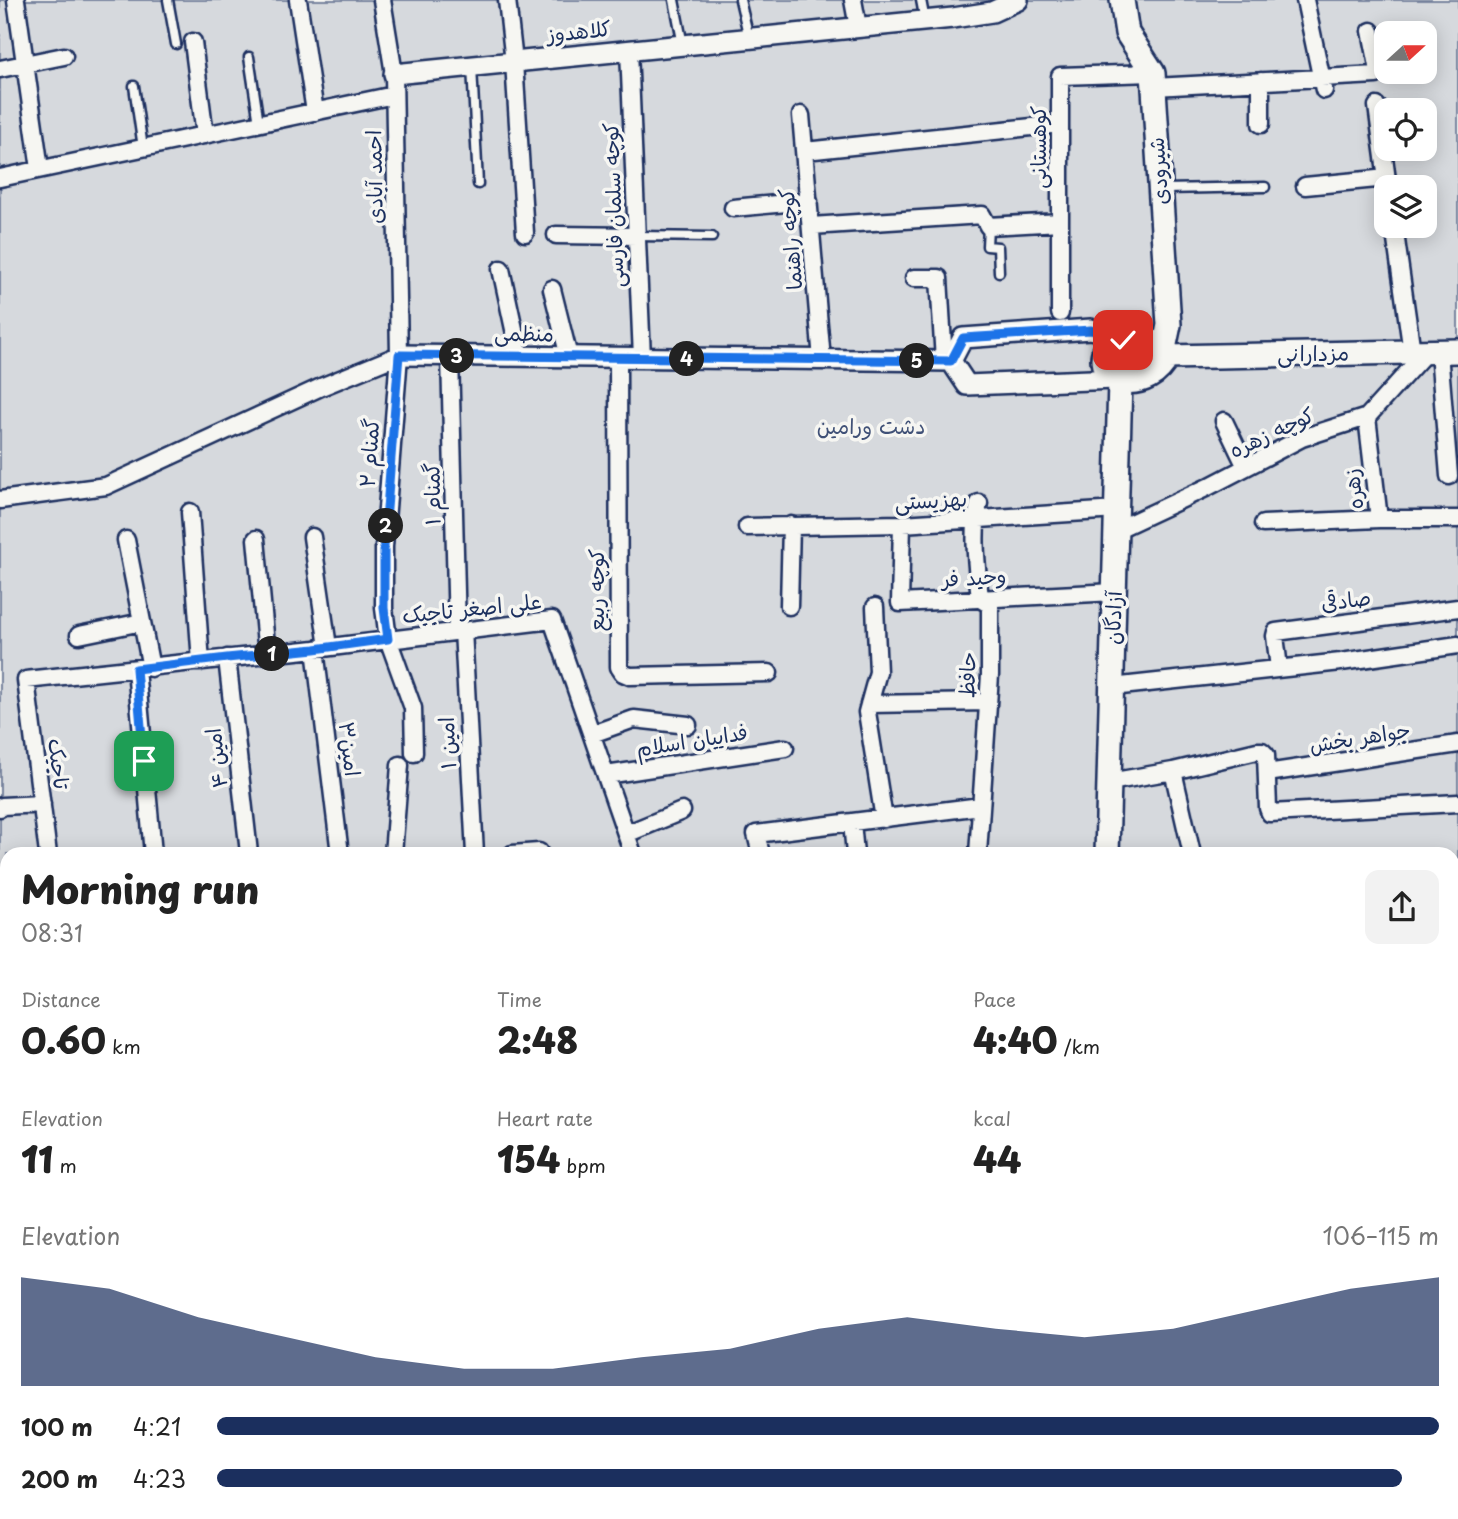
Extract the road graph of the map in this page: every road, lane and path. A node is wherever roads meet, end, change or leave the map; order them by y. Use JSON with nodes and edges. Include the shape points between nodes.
{"nodes":[{"id":1,"x":16,"y":0,"type":"edge"},
{"id":2,"x":168,"y":0,"type":"edge"},
{"id":3,"x":298,"y":0,"type":"edge"},
{"id":4,"x":382,"y":0,"type":"edge"},
{"id":5,"x":507,"y":0,"type":"edge"},
{"id":6,"x":674,"y":0,"type":"edge"},
{"id":7,"x":740,"y":0,"type":"edge"},
{"id":8,"x":853,"y":0,"type":"edge"},
{"id":9,"x":921,"y":0,"type":"edge"},
{"id":10,"x":1018,"y":0,"type":"edge"},
{"id":11,"x":1122,"y":0,"type":"edge"},
{"id":12,"x":1305,"y":0,"type":"edge"},
{"id":13,"x":991,"y":6,"type":"edge"},
{"id":14,"x":925,"y":21,"type":"junction"},
{"id":15,"x":858,"y":27,"type":"junction"},
{"id":16,"x":1371,"y":31,"type":"dead end"},
{"id":17,"x":749,"y":38,"type":"junction"},
{"id":18,"x":193,"y":42,"type":"dead end"},
{"id":19,"x":176,"y":44,"type":"dead end"},
{"id":20,"x":682,"y":45,"type":"junction"},
{"id":21,"x":629,"y":50,"type":"junction"},
{"id":22,"x":64,"y":56,"type":"dead end"},
{"id":23,"x":249,"y":57,"type":"dead end"},
{"id":24,"x":514,"y":62,"type":"junction"},
{"id":25,"x":25,"y":63,"type":"junction"},
{"id":26,"x":472,"y":66,"type":"junction"},
{"id":27,"x":0,"y":69,"type":"edge"},
{"id":28,"x":394,"y":74,"type":"junction"},
{"id":29,"x":1154,"y":80,"type":"junction"},
{"id":30,"x":1261,"y":81,"type":"junction"},
{"id":31,"x":1323,"y":84,"type":"junction"},
{"id":32,"x":134,"y":86,"type":"dead end"},
{"id":33,"x":394,"y":95,"type":"junction"},
{"id":34,"x":315,"y":111,"type":"junction"},
{"id":35,"x":802,"y":115,"type":"dead end"},
{"id":36,"x":259,"y":123,"type":"junction"},
{"id":37,"x":1060,"y":124,"type":"junction"},
{"id":38,"x":1261,"y":124,"type":"dead end"},
{"id":39,"x":205,"y":135,"type":"junction"},
{"id":40,"x":143,"y":148,"type":"junction"},
{"id":41,"x":805,"y":151,"type":"junction"},
{"id":42,"x":40,"y":169,"type":"junction"},
{"id":43,"x":0,"y":178,"type":"edge"},
{"id":44,"x":478,"y":184,"type":"dead end"},
{"id":45,"x":1374,"y":184,"type":"edge"},
{"id":46,"x":1305,"y":186,"type":"dead end"},
{"id":47,"x":1265,"y":187,"type":"dead end"},
{"id":48,"x":1161,"y":189,"type":"junction"},
{"id":49,"x":808,"y":201,"type":"junction"},
{"id":50,"x":733,"y":208,"type":"dead end"},
{"id":51,"x":1060,"y":222,"type":"junction"},
{"id":52,"x":811,"y":226,"type":"junction"},
{"id":53,"x":988,"y":226,"type":"junction"},
{"id":54,"x":525,"y":233,"type":"dead end"},
{"id":55,"x":556,"y":235,"type":"dead end"},
{"id":56,"x":637,"y":236,"type":"junction"},
{"id":57,"x":712,"y":237,"type":"dead end"},
{"id":58,"x":1398,"y":238,"type":"edge"},
{"id":59,"x":501,"y":270,"type":"dead end"},
{"id":60,"x":999,"y":272,"type":"dead end"},
{"id":61,"x":914,"y":278,"type":"dead end"},
{"id":62,"x":552,"y":289,"type":"dead end"},
{"id":63,"x":1060,"y":313,"type":"dead end"},
{"id":64,"x":1123,"y":340,"type":"junction"},
{"id":65,"x":1434,"y":352,"type":"edge"},
{"id":66,"x":1166,"y":353,"type":"junction"},
{"id":67,"x":399,"y":355,"type":"junction"},
{"id":68,"x":450,"y":356,"type":"junction"},
{"id":69,"x":520,"y":357,"type":"junction"},
{"id":70,"x":569,"y":357,"type":"junction"},
{"id":71,"x":618,"y":358,"type":"junction"},
{"id":72,"x":642,"y":358,"type":"junction"},
{"id":73,"x":822,"y":360,"type":"junction"},
{"id":74,"x":947,"y":361,"type":"junction"},
{"id":75,"x":1118,"y":380,"type":"junction"},
{"id":76,"x":1367,"y":417,"type":"junction"},
{"id":77,"x":1224,"y":421,"type":"dead end"},
{"id":78,"x":1246,"y":467,"type":"junction"},
{"id":79,"x":1449,"y":476,"type":"dead end"},
{"id":80,"x":0,"y":500,"type":"edge"},
{"id":81,"x":979,"y":503,"type":"dead end"},
{"id":82,"x":190,"y":512,"type":"dead end"},
{"id":83,"x":975,"y":519,"type":"junction"},
{"id":84,"x":1379,"y":519,"type":"junction"},
{"id":85,"x":1458,"y":519,"type":"edge"},
{"id":86,"x":1117,"y":520,"type":"junction"},
{"id":87,"x":1263,"y":524,"type":"dead end"},
{"id":88,"x":791,"y":525,"type":"junction"},
{"id":89,"x":747,"y":527,"type":"dead end"},
{"id":90,"x":902,"y":531,"type":"junction"},
{"id":91,"x":312,"y":537,"type":"dead end"},
{"id":92,"x":256,"y":539,"type":"dead end"},
{"id":93,"x":127,"y":540,"type":"dead end"},
{"id":94,"x":1115,"y":592,"type":"junction"},
{"id":95,"x":980,"y":599,"type":"junction"},
{"id":96,"x":789,"y":606,"type":"dead end"},
{"id":97,"x":875,"y":607,"type":"dead end"},
{"id":98,"x":1458,"y":608,"type":"edge"},
{"id":99,"x":142,"y":622,"type":"junction"},
{"id":100,"x":460,"y":631,"type":"junction"},
{"id":101,"x":79,"y":635,"type":"dead end"},
{"id":102,"x":388,"y":639,"type":"junction"},
{"id":103,"x":1458,"y":645,"type":"edge"},
{"id":104,"x":321,"y":648,"type":"junction"},
{"id":105,"x":267,"y":654,"type":"junction"},
{"id":106,"x":227,"y":658,"type":"junction"},
{"id":107,"x":201,"y":662,"type":"junction"},
{"id":108,"x":144,"y":668,"type":"junction"},
{"id":109,"x":1279,"y":668,"type":"junction"},
{"id":110,"x":769,"y":673,"type":"dead end"},
{"id":111,"x":26,"y":680,"type":"joint"},
{"id":112,"x":1112,"y":687,"type":"junction"},
{"id":113,"x":988,"y":702,"type":"junction"},
{"id":114,"x":869,"y":704,"type":"junction"},
{"id":115,"x":688,"y":725,"type":"dead end"},
{"id":116,"x":592,"y":734,"type":"junction"},
{"id":117,"x":1458,"y":744,"type":"edge"},
{"id":118,"x":785,"y":748,"type":"dead end"},
{"id":119,"x":414,"y":753,"type":"dead end"},
{"id":120,"x":400,"y":765,"type":"dead end"},
{"id":121,"x":1172,"y":771,"type":"junction"},
{"id":122,"x":1267,"y":773,"type":"junction"},
{"id":123,"x":606,"y":775,"type":"junction"},
{"id":124,"x":1109,"y":782,"type":"junction"},
{"id":125,"x":1458,"y":803,"type":"edge"},
{"id":126,"x":42,"y":804,"type":"junction"},
{"id":127,"x":981,"y":806,"type":"junction"},
{"id":128,"x":0,"y":808,"type":"edge"},
{"id":129,"x":682,"y":811,"type":"dead end"},
{"id":130,"x":884,"y":819,"type":"junction"},
{"id":131,"x":852,"y":822,"type":"junction"},
{"id":132,"x":626,"y":834,"type":"junction"},
{"id":133,"x":47,"y":847,"type":"edge"},
{"id":134,"x":153,"y":847,"type":"edge"},
{"id":135,"x":249,"y":847,"type":"edge"},
{"id":136,"x":339,"y":847,"type":"edge"},
{"id":137,"x":394,"y":847,"type":"edge"},
{"id":138,"x":475,"y":847,"type":"edge"},
{"id":139,"x":631,"y":847,"type":"edge"},
{"id":140,"x":759,"y":847,"type":"edge"},
{"id":141,"x":854,"y":847,"type":"edge"},
{"id":142,"x":978,"y":847,"type":"edge"},
{"id":143,"x":1107,"y":847,"type":"edge"},
{"id":144,"x":1190,"y":847,"type":"edge"}],
"edges":[{"from":1,"to":25,"type":"street"},
{"from":2,"to":19,"type":"lane"},
{"from":3,"to":34,"type":"street"},
{"from":4,"to":28,"type":"street","name":"احمد آبادی"},
{"from":5,"to":24,"type":"street"},
{"from":6,"to":20,"type":"lane"},
{"from":7,"to":17,"type":"lane"},
{"from":8,"to":15,"type":"street"},
{"from":9,"to":14,"type":"lane"},
{"from":10,"to":13,"type":"street","name":"کلاهدوز"},
{"from":11,"to":29,"type":"main road","name":"شیرودی","via":[[1127,33]]},
{"from":12,"to":31,"type":"street"},
{"from":13,"to":14,"type":"street","name":"کلاهدوز"},
{"from":14,"to":15,"type":"street","name":"کلاهدوز"},
{"from":15,"to":17,"type":"street","name":"کلاهدوز"},
{"from":16,"to":31,"type":"street","via":[[1376,75]]},
{"from":17,"to":20,"type":"street","name":"کلاهدوز"},
{"from":18,"to":39,"type":"street"},
{"from":20,"to":21,"type":"street","name":"کلاهدوز"},
{"from":21,"to":24,"type":"street","name":"کلاهدوز"},
{"from":21,"to":56,"type":"street","name":"کوچه سلمان فارسی"},
{"from":22,"to":25,"type":"street"},
{"from":23,"to":36,"type":"lane"},
{"from":24,"to":26,"type":"street","name":"کلاهدوز"},
{"from":24,"to":54,"type":"street"},
{"from":25,"to":27,"type":"street"},
{"from":25,"to":42,"type":"street"},
{"from":26,"to":28,"type":"street","name":"کلاهدوز"},
{"from":26,"to":44,"type":"lane"},
{"from":28,"to":33,"type":"street","name":"احمد آبادی"},
{"from":29,"to":30,"type":"street"},
{"from":29,"to":37,"type":"street","name":"کوهستانی","via":[[1060,76]]},
{"from":29,"to":48,"type":"main road","name":"شیرودی"},
{"from":30,"to":31,"type":"street"},
{"from":30,"to":38,"type":"street"},
{"from":32,"to":40,"type":"lane"},
{"from":33,"to":34,"type":"street"},
{"from":33,"to":67,"type":"street","name":"احمد آبادی"},
{"from":34,"to":36,"type":"street"},
{"from":35,"to":41,"type":"street","name":"کوچه راهنما"},
{"from":36,"to":39,"type":"street"},
{"from":37,"to":41,"type":"street"},
{"from":37,"to":51,"type":"street","name":"کوهستانی"},
{"from":39,"to":40,"type":"street"},
{"from":40,"to":42,"type":"street"},
{"from":41,"to":49,"type":"street","name":"کوچه راهنما"},
{"from":42,"to":43,"type":"street"},
{"from":45,"to":46,"type":"street"},
{"from":47,"to":48,"type":"lane"},
{"from":48,"to":66,"type":"main road","name":"شیرودی","via":[[1169,325]]},
{"from":49,"to":50,"type":"street"},
{"from":49,"to":52,"type":"street","name":"کوچه راهنما"},
{"from":51,"to":53,"type":"street"},
{"from":51,"to":63,"type":"street","name":"کوهستانی"},
{"from":52,"to":53,"type":"street","via":[[982,215]]},
{"from":52,"to":73,"type":"street","name":"کوچه راهنما"},
{"from":53,"to":60,"type":"lane","via":[[987,246],[998,247]]},
{"from":55,"to":56,"type":"street"},
{"from":56,"to":57,"type":"lane"},
{"from":56,"to":72,"type":"street","name":"کوچه سلمان فارسی"},
{"from":58,"to":65,"type":"street"},
{"from":59,"to":69,"type":"street"},
{"from":61,"to":74,"type":"street","via":[[939,278]]},
{"from":62,"to":70,"type":"street"},
{"from":64,"to":66,"type":"main road","via":[[1157,343]]},
{"from":64,"to":74,"type":"street","via":[[1091,330],[963,338]]},
{"from":64,"to":75,"type":"main road","via":[[1104,352],[1107,374]]},
{"from":65,"to":66,"type":"main road","name":"مزدارانی"},
{"from":65,"to":76,"type":"street","name":"کوچه زهره"},
{"from":65,"to":79,"type":"street"},
{"from":66,"to":75,"type":"main road","via":[[1163,366],[1155,373],[1143,379]]},
{"from":67,"to":68,"type":"street","name":"منظمی"},
{"from":67,"to":80,"type":"street","name":"منظمی","via":[[106,486]]},
{"from":67,"to":102,"type":"street","name":"گمنام ۲","via":[[384,547]]},
{"from":68,"to":69,"type":"street","name":"منظمی"},
{"from":68,"to":100,"type":"street","name":"گمنام ۱"},
{"from":69,"to":70,"type":"street","name":"منظمی"},
{"from":70,"to":71,"type":"street","name":"منظمی"},
{"from":71,"to":72,"type":"street","name":"منظمی"},
{"from":71,"to":110,"type":"street","name":"کوچه ربیع","via":[[619,667],[630,676]]},
{"from":72,"to":73,"type":"street","name":"منظمی"},
{"from":73,"to":74,"type":"street","name":"منظمی"},
{"from":74,"to":75,"type":"street","via":[[967,385]]},
{"from":75,"to":86,"type":"main road","name":"آزادگان"},
{"from":76,"to":78,"type":"street","name":"کوچه زهره","via":[[1302,438]]},
{"from":76,"to":84,"type":"street","name":"زهره"},
{"from":77,"to":78,"type":"street"},
{"from":78,"to":86,"type":"street","name":"کوچه زهره","via":[[1151,515]]},
{"from":81,"to":83,"type":"street","name":"حافظ"},
{"from":82,"to":107,"type":"street"},
{"from":83,"to":86,"type":"street","name":"بهزیستی"},
{"from":83,"to":90,"type":"street","name":"بهزیستی"},
{"from":83,"to":95,"type":"street","name":"حافظ"},
{"from":84,"to":85,"type":"street","name":"زهره"},
{"from":84,"to":87,"type":"street"},
{"from":86,"to":94,"type":"main road","name":"آزادگان"},
{"from":88,"to":89,"type":"street","name":"بهزیستی"},
{"from":88,"to":90,"type":"street","name":"بهزیستی"},
{"from":88,"to":96,"type":"street"},
{"from":90,"to":95,"type":"street","name":"وحید فر","via":[[900,603]]},
{"from":91,"to":104,"type":"street","name":"امین۳"},
{"from":92,"to":105,"type":"street"},
{"from":93,"to":99,"type":"street"},
{"from":94,"to":95,"type":"street","name":"وحید فر"},
{"from":94,"to":112,"type":"main road","name":"آزادگان"},
{"from":95,"to":113,"type":"street","name":"حافظ","via":[[990,606]]},
{"from":97,"to":114,"type":"street","via":[[878,672]]},
{"from":98,"to":109,"type":"street","name":"صادقی","via":[[1276,632]]},
{"from":99,"to":101,"type":"street"},
{"from":99,"to":108,"type":"street"},
{"from":100,"to":102,"type":"street","name":"علی اصغر تاجیک"},
{"from":100,"to":116,"type":"street","name":"علی اصغر تاجیک","via":[[552,620]]},
{"from":100,"to":138,"type":"street","name":"امین ۱"},
{"from":102,"to":104,"type":"street","name":"علی اصغر تاجیک"},
{"from":102,"to":119,"type":"street","name":"گمنام ۲","via":[[413,708]]},
{"from":103,"to":109,"type":"street"},
{"from":104,"to":105,"type":"street","name":"علی اصغر تاجیک"},
{"from":104,"to":136,"type":"street","name":"امین۳"},
{"from":105,"to":106,"type":"street","name":"علی اصغر تاجیک"},
{"from":106,"to":107,"type":"street","name":"علی اصغر تاجیک"},
{"from":106,"to":135,"type":"street","name":"امین ۴"},
{"from":107,"to":108,"type":"street","name":"علی اصغر تاجیک"},
{"from":108,"to":111,"type":"street","name":"علی اصغر تاجیک"},
{"from":108,"to":134,"type":"street"},
{"from":109,"to":112,"type":"street"},
{"from":111,"to":126,"type":"street","name":"تاجیک"},
{"from":112,"to":124,"type":"main road","name":"آزادگان"},
{"from":113,"to":114,"type":"street"},
{"from":113,"to":127,"type":"street","name":"حافظ"},
{"from":114,"to":130,"type":"street"},
{"from":115,"to":116,"type":"street","via":[[634,719]]},
{"from":116,"to":123,"type":"street","name":"علی اصغر تاجیک"},
{"from":117,"to":122,"type":"street","name":"جواهر بخش"},
{"from":118,"to":123,"type":"street","name":"فداییان اسلام"},
{"from":120,"to":137,"type":"street"},
{"from":121,"to":122,"type":"street","via":[[1262,751]]},
{"from":121,"to":124,"type":"street"},
{"from":121,"to":144,"type":"street"},
{"from":122,"to":125,"type":"street","via":[[1270,813]]},
{"from":123,"to":132,"type":"street","name":"علی اصغر تاجیک"},
{"from":124,"to":143,"type":"main road","name":"آزادگان"},
{"from":126,"to":128,"type":"street"},
{"from":126,"to":133,"type":"street","name":"تاجیک"},
{"from":127,"to":130,"type":"street"},
{"from":127,"to":142,"type":"street","name":"حافظ"},
{"from":129,"to":132,"type":"street"},
{"from":130,"to":131,"type":"street"},
{"from":131,"to":140,"type":"street","via":[[756,834]]},
{"from":131,"to":141,"type":"street"},
{"from":132,"to":139,"type":"street","name":"علی اصغر تاجیک"}]}
